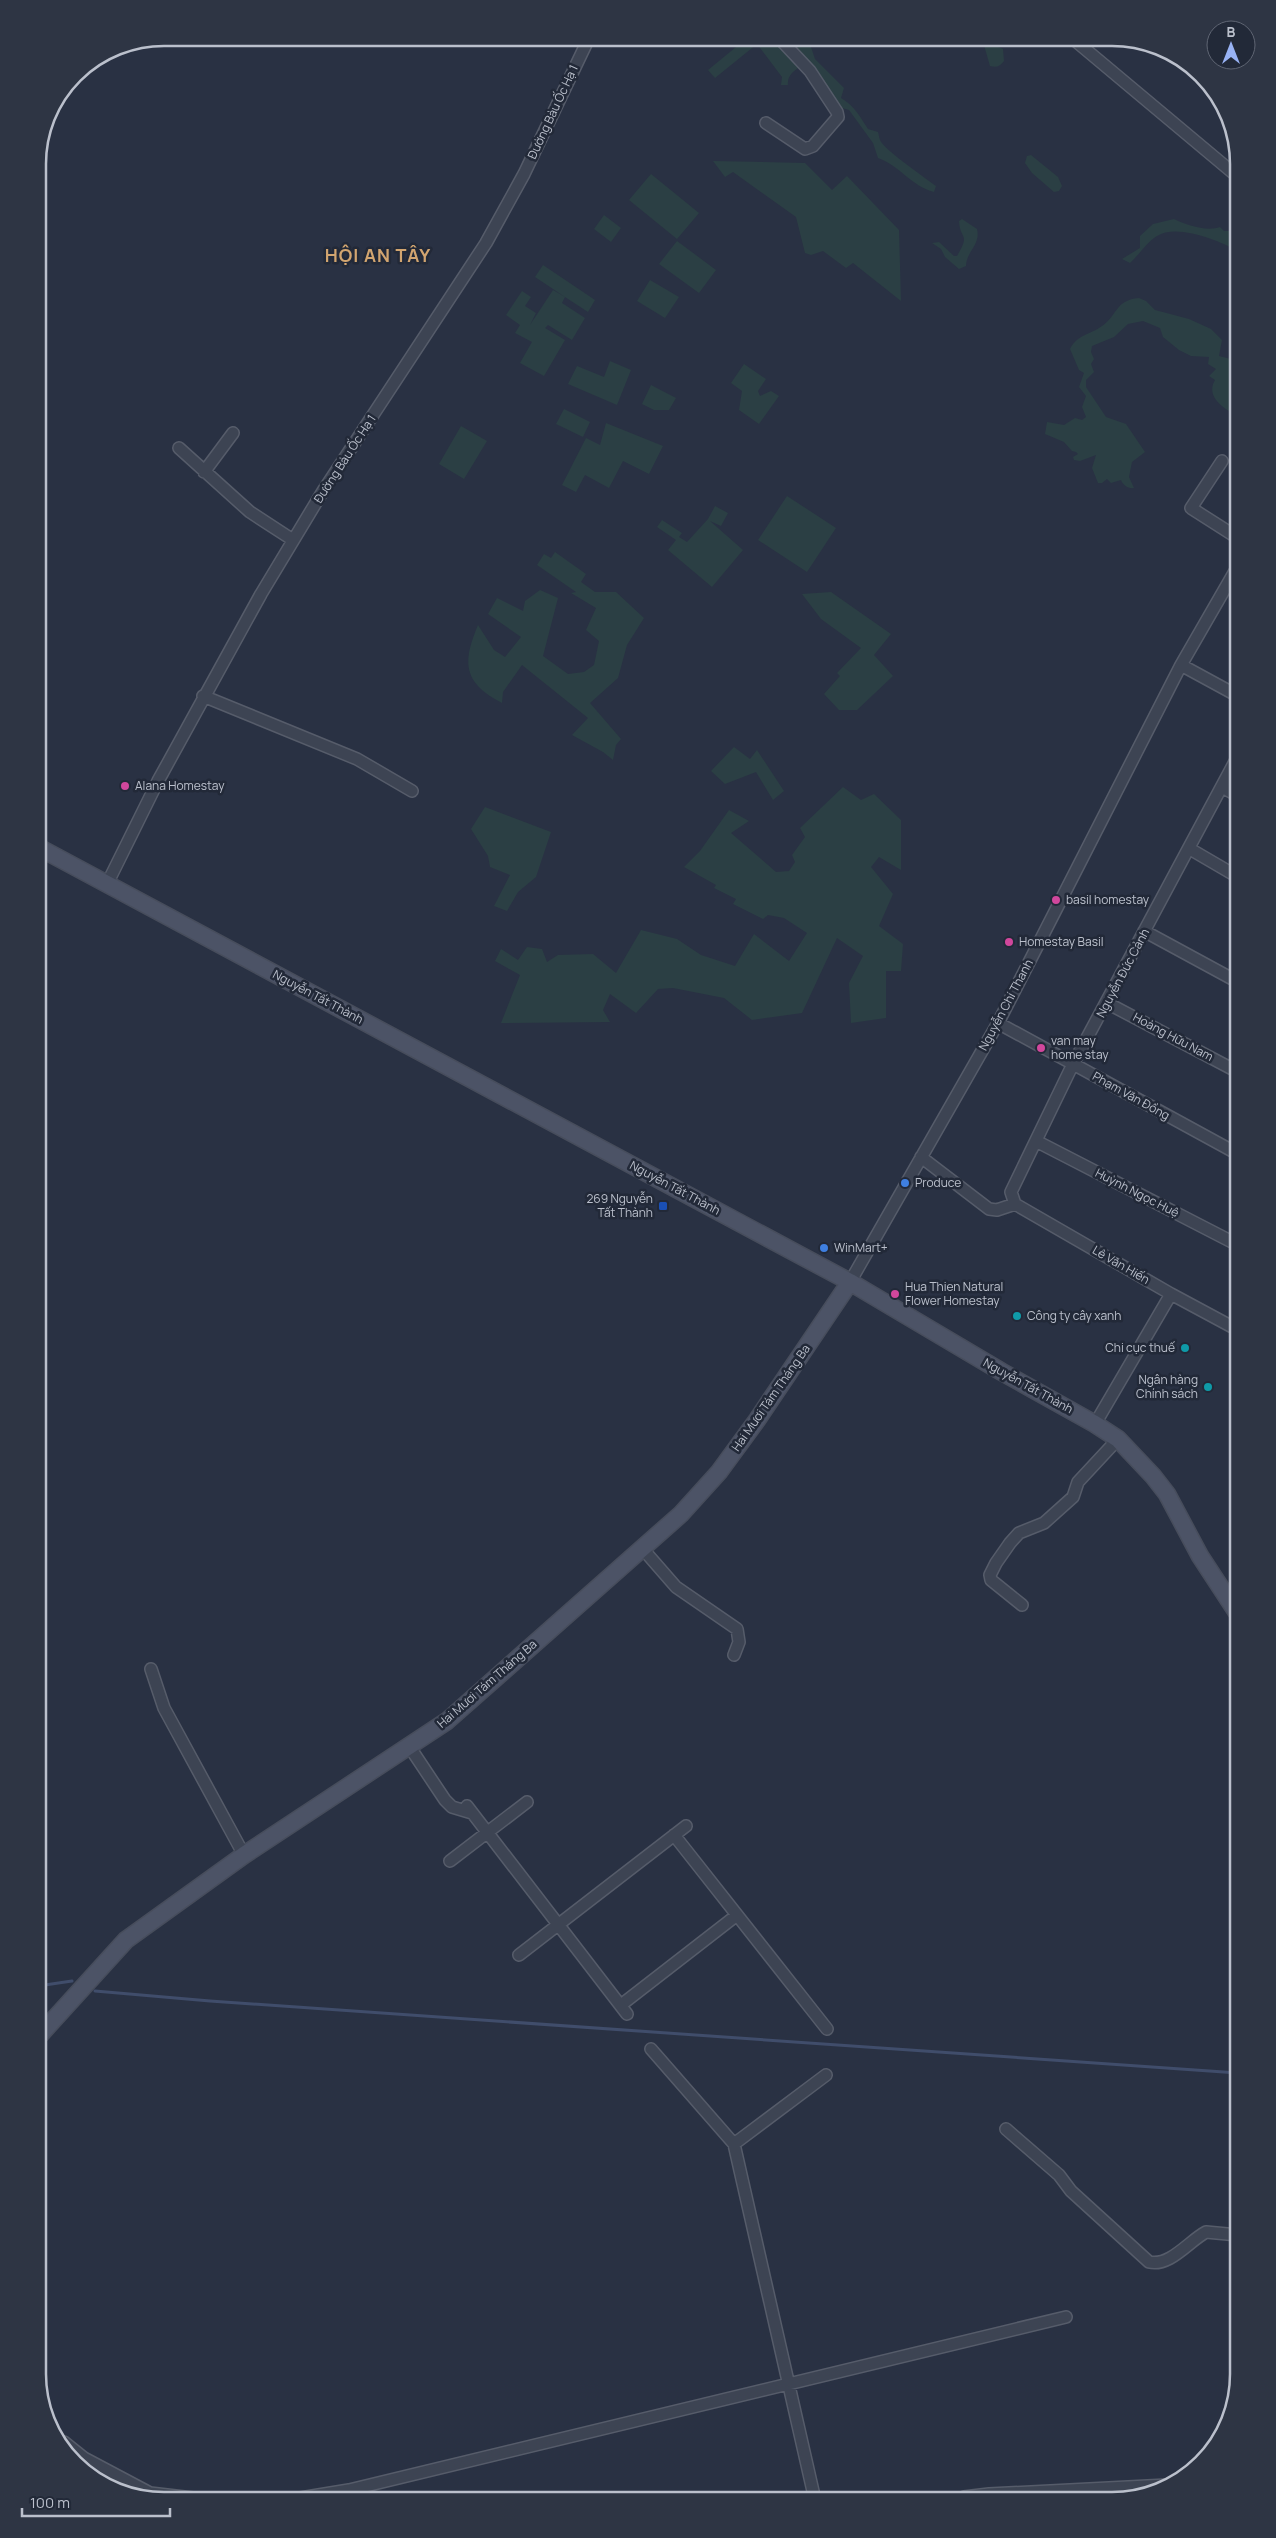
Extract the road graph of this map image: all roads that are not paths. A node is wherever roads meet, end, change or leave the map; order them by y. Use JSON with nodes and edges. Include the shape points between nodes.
{"nodes":[{"id":1,"x":585,"y":47,"type":"edge"},
{"id":2,"x":787,"y":47,"type":"edge"},
{"id":3,"x":1083,"y":47,"type":"edge"},
{"id":4,"x":766,"y":123,"type":"dead end"},
{"id":5,"x":1230,"y":170,"type":"edge"},
{"id":6,"x":233,"y":433,"type":"dead end"},
{"id":7,"x":179,"y":448,"type":"dead end"},
{"id":8,"x":1222,"y":461,"type":"dead end"},
{"id":9,"x":204,"y":472,"type":"junction"},
{"id":10,"x":1230,"y":533,"type":"edge"},
{"id":11,"x":293,"y":540,"type":"junction"},
{"id":12,"x":1230,"y":585,"type":"edge"},
{"id":13,"x":1182,"y":665,"type":"junction"},
{"id":14,"x":1230,"y":692,"type":"edge"},
{"id":15,"x":203,"y":696,"type":"junction"},
{"id":16,"x":1230,"y":772,"type":"edge"},
{"id":17,"x":1222,"y":787,"type":"junction"},
{"id":18,"x":412,"y":791,"type":"dead end"},
{"id":19,"x":1230,"y":792,"type":"edge"},
{"id":20,"x":1190,"y":849,"type":"junction"},
{"id":21,"x":47,"y":851,"type":"edge"},
{"id":22,"x":1230,"y":872,"type":"edge"},
{"id":23,"x":107,"y":884,"type":"junction"},
{"id":24,"x":1144,"y":931,"type":"junction"},
{"id":25,"x":1230,"y":978,"type":"edge"},
{"id":26,"x":1107,"y":1003,"type":"junction"},
{"id":27,"x":998,"y":1023,"type":"junction"},
{"id":28,"x":1074,"y":1064,"type":"junction"},
{"id":29,"x":1230,"y":1068,"type":"edge"},
{"id":30,"x":1036,"y":1141,"type":"junction"},
{"id":31,"x":1230,"y":1150,"type":"edge"},
{"id":32,"x":921,"y":1157,"type":"junction"},
{"id":33,"x":1015,"y":1204,"type":"junction"},
{"id":34,"x":1230,"y":1241,"type":"edge"},
{"id":35,"x":850,"y":1282,"type":"junction"},
{"id":36,"x":1171,"y":1294,"type":"junction"},
{"id":37,"x":1230,"y":1326,"type":"edge"},
{"id":38,"x":1095,"y":1424,"type":"junction"},
{"id":39,"x":1118,"y":1439,"type":"junction"},
{"id":40,"x":642,"y":1548,"type":"junction"},
{"id":41,"x":1230,"y":1602,"type":"edge"},
{"id":42,"x":1022,"y":1605,"type":"dead end"},
{"id":43,"x":734,"y":1655,"type":"dead end"},
{"id":44,"x":151,"y":1669,"type":"dead end"},
{"id":45,"x":409,"y":1746,"type":"junction"},
{"id":46,"x":527,"y":1802,"type":"dead end"},
{"id":47,"x":686,"y":1826,"type":"dead end"},
{"id":48,"x":487,"y":1832,"type":"junction"},
{"id":49,"x":674,"y":1835,"type":"junction"},
{"id":50,"x":244,"y":1855,"type":"junction"},
{"id":51,"x":450,"y":1861,"type":"dead end"},
{"id":52,"x":738,"y":1915,"type":"junction"},
{"id":53,"x":558,"y":1925,"type":"junction"},
{"id":54,"x":519,"y":1955,"type":"dead end"},
{"id":55,"x":46,"y":2028,"type":"edge"},
{"id":56,"x":827,"y":2029,"type":"dead end"},
{"id":57,"x":651,"y":2049,"type":"dead end"},
{"id":58,"x":826,"y":2075,"type":"dead end"},
{"id":59,"x":1006,"y":2129,"type":"dead end"},
{"id":60,"x":734,"y":2144,"type":"junction"},
{"id":61,"x":1230,"y":2234,"type":"edge"},
{"id":62,"x":1066,"y":2317,"type":"dead end"},
{"id":63,"x":789,"y":2383,"type":"junction"},
{"id":64,"x":78,"y":2453,"type":"edge"},
{"id":65,"x":1148,"y":2486,"type":"edge"},
{"id":66,"x":140,"y":2489,"type":"edge"},
{"id":67,"x":339,"y":2491,"type":"edge"},
{"id":68,"x":813,"y":2492,"type":"edge"},
{"id":69,"x":1030,"y":2492,"type":"edge"}],
"edges":[{"from":1,"to":11,"type":"street","name":"Đường Bàu Ốc Hạ 1","via":[[524,174],[486,243]]},
{"from":2,"to":4,"type":"street","via":[[810,71],[838,118],[813,146],[805,149]]},
{"from":3,"to":5,"type":"street"},
{"from":6,"to":9,"type":"street"},
{"from":7,"to":9,"type":"street"},
{"from":8,"to":10,"type":"street","via":[[1191,508]]},
{"from":9,"to":11,"type":"street","via":[[250,512]]},
{"from":11,"to":15,"type":"street","name":"Đường Bàu Ốc Hạ 1"},
{"from":12,"to":13,"type":"street","name":"Nguyễn Chí Thanh"},
{"from":13,"to":14,"type":"street"},
{"from":13,"to":27,"type":"street","name":"Nguyễn Chí Thanh"},
{"from":15,"to":18,"type":"street","via":[[357,759]]},
{"from":15,"to":23,"type":"street","name":"Đường Bàu Ốc Hạ 1"},
{"from":16,"to":17,"type":"street","name":"Nguyễn Đức Cảnh"},
{"from":17,"to":19,"type":"street"},
{"from":17,"to":20,"type":"street","name":"Nguyễn Đức Cảnh"},
{"from":20,"to":22,"type":"street"},
{"from":20,"to":24,"type":"street","name":"Nguyễn Đức Cảnh"},
{"from":21,"to":23,"type":"main road","name":"Nguyễn Tất Thành"},
{"from":23,"to":35,"type":"main road","name":"Nguyễn Tất Thành"},
{"from":24,"to":25,"type":"street"},
{"from":24,"to":26,"type":"street","name":"Nguyễn Đức Cảnh"},
{"from":26,"to":28,"type":"street","name":"Nguyễn Đức Cảnh"},
{"from":26,"to":29,"type":"street","name":"Hoàng Hữu Nam"},
{"from":27,"to":28,"type":"street","name":"Phạm Văn Đồng"},
{"from":27,"to":32,"type":"street","name":"Nguyễn Chí Thanh"},
{"from":28,"to":30,"type":"street","name":"Nguyễn Đức Cảnh"},
{"from":28,"to":31,"type":"street","name":"Phạm Văn Đồng"},
{"from":30,"to":33,"type":"street","name":"Nguyễn Đức Cảnh","via":[[1011,1192]]},
{"from":30,"to":34,"type":"street","name":"Huỳnh Ngọc Huệ"},
{"from":32,"to":33,"type":"street","via":[[989,1209]]},
{"from":32,"to":35,"type":"street","name":"Nguyễn Chí Thanh"},
{"from":33,"to":36,"type":"street","name":"Lê Văn Hiến"},
{"from":35,"to":38,"type":"main road","name":"Nguyễn Tất Thành"},
{"from":35,"to":40,"type":"main road","name":"Hai Mươi Tám Tháng Ba","via":[[720,1472],[681,1514]]},
{"from":36,"to":37,"type":"street","name":"Lê Văn Hiến"},
{"from":36,"to":38,"type":"street"},
{"from":38,"to":39,"type":"main road","name":"Nguyễn Tất Thành"},
{"from":39,"to":41,"type":"main road","name":"Nguyễn Tất Thành","via":[[1143,1463],[1167,1494],[1200,1556]]},
{"from":39,"to":42,"type":"street","via":[[1078,1482],[1073,1497],[1044,1523],[1020,1533],[1000,1555],[990,1575],[991,1580]]},
{"from":40,"to":43,"type":"street","via":[[676,1586],[737,1629],[739,1642]]},
{"from":40,"to":45,"type":"main road","name":"Hai Mươi Tám Tháng Ba","via":[[447,1721]]},
{"from":44,"to":50,"type":"street","via":[[164,1708]]},
{"from":45,"to":48,"type":"street","via":[[446,1800],[452,1806],[469,1810]]},
{"from":45,"to":50,"type":"main road","name":"Hai Mươi Tám Tháng Ba"},
{"from":46,"to":48,"type":"street"},
{"from":47,"to":49,"type":"street"},
{"from":48,"to":51,"type":"street"},
{"from":48,"to":53,"type":"street"},
{"from":49,"to":52,"type":"street"},
{"from":49,"to":53,"type":"street"},
{"from":50,"to":55,"type":"main road","name":"Hai Mươi Tám Tháng Ba","via":[[126,1940]]},
{"from":52,"to":53,"type":"street","via":[[624,2009]]},
{"from":52,"to":56,"type":"street"},
{"from":53,"to":54,"type":"street"},
{"from":57,"to":60,"type":"street"},
{"from":58,"to":60,"type":"street"},
{"from":59,"to":61,"type":"street","via":[[1149,2262],[1162,2261],[1206,2232]]},
{"from":60,"to":63,"type":"street"},
{"from":62,"to":63,"type":"street"},
{"from":63,"to":67,"type":"street"},
{"from":63,"to":68,"type":"street"},
{"from":64,"to":66,"type":"street"},
{"from":65,"to":69,"type":"street"}]}
